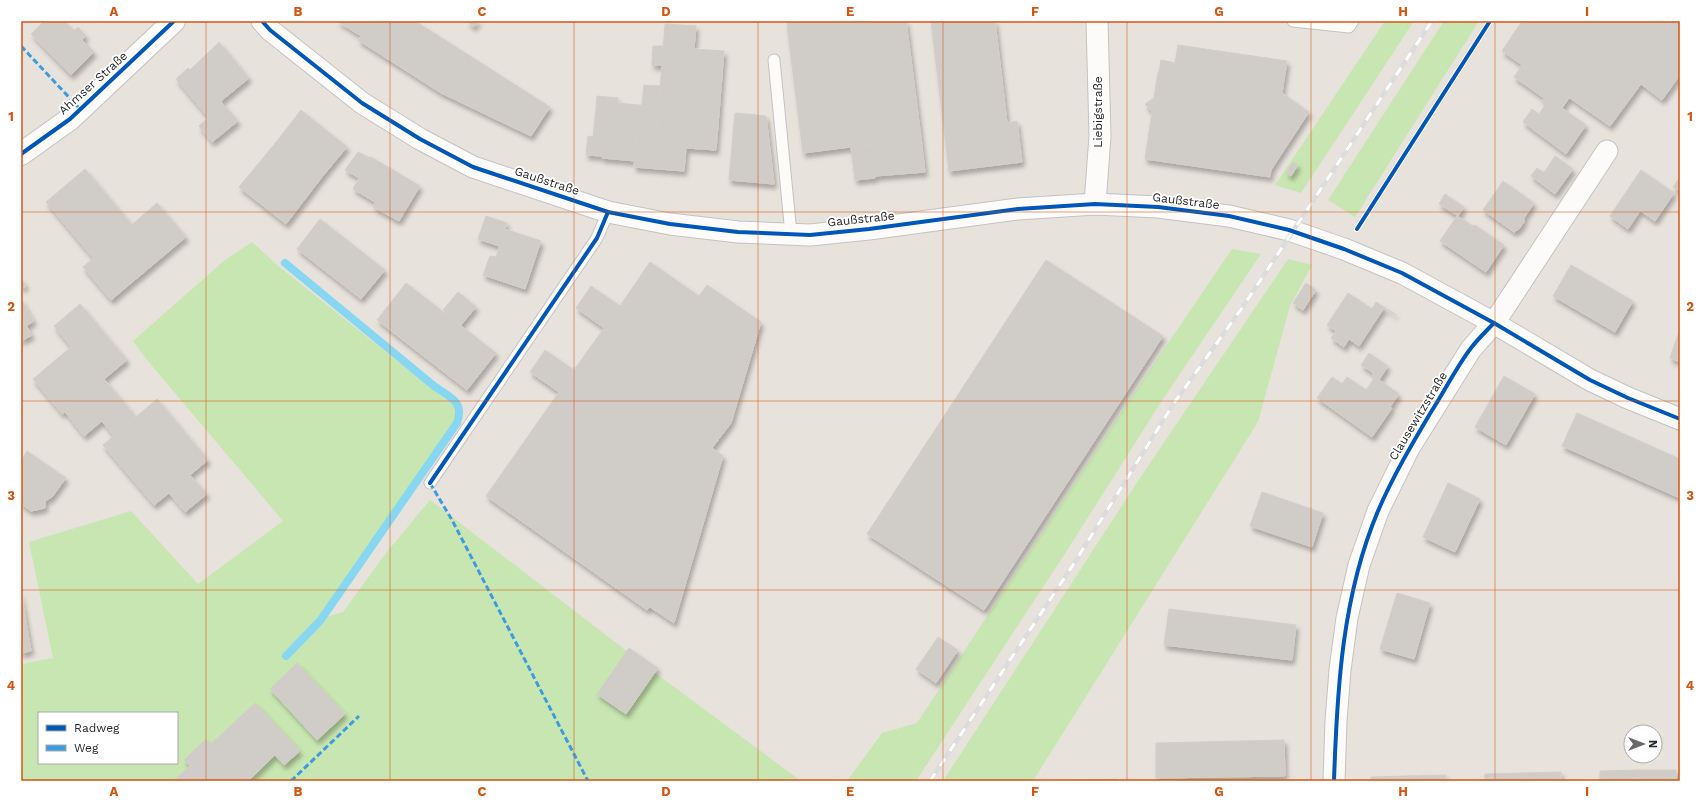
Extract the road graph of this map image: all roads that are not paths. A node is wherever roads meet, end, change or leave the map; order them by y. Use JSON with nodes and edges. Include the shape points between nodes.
{"nodes":[{"id":1,"x":174,"y":21,"type":"edge"},
{"id":2,"x":262,"y":21,"type":"edge"},
{"id":3,"x":1097,"y":21,"type":"edge"},
{"id":4,"x":1293,"y":21,"type":"edge"},
{"id":5,"x":1353,"y":21,"type":"edge"},
{"id":6,"x":774,"y":60,"type":"dead end"},
{"id":7,"x":1607,"y":151,"type":"dead end"},
{"id":8,"x":21,"y":154,"type":"edge"},
{"id":9,"x":1095,"y":204,"type":"junction"},
{"id":10,"x":608,"y":212,"type":"junction"},
{"id":11,"x":791,"y":234,"type":"junction"},
{"id":12,"x":1494,"y":323,"type":"junction"},
{"id":13,"x":1680,"y":419,"type":"edge"},
{"id":14,"x":430,"y":483,"type":"dead end"},
{"id":15,"x":1334,"y":781,"type":"edge"}],
"edges":[{"from":1,"to":8,"type":"street","name":"Ahmser Straße","via":[[70,118]]},
{"from":2,"to":10,"type":"street","name":"Gaußstraße","via":[[362,103],[420,139],[473,167]]},
{"from":3,"to":9,"type":"street","name":"Liebigstraße","via":[[1100,136]]},
{"from":4,"to":5,"type":"lane","via":[[1349,27]]},
{"from":6,"to":11,"type":"lane"},
{"from":7,"to":12,"type":"street","name":"Clausewitzstraße"},
{"from":9,"to":11,"type":"street","name":"Gaußstraße","via":[[1018,209],[869,229]]},
{"from":9,"to":12,"type":"street","name":"Gaußstraße","via":[[1158,207],[1229,216],[1289,230],[1402,273]]},
{"from":10,"to":11,"type":"street","name":"Gaußstraße","via":[[670,224],[738,232]]},
{"from":10,"to":14,"type":"lane","via":[[596,238]]},
{"from":12,"to":13,"type":"street","via":[[1590,380]]},
{"from":12,"to":15,"type":"street","name":"Clausewitzstraße","via":[[1471,349],[1409,448],[1376,518],[1359,565],[1347,618],[1339,684]]}]}
